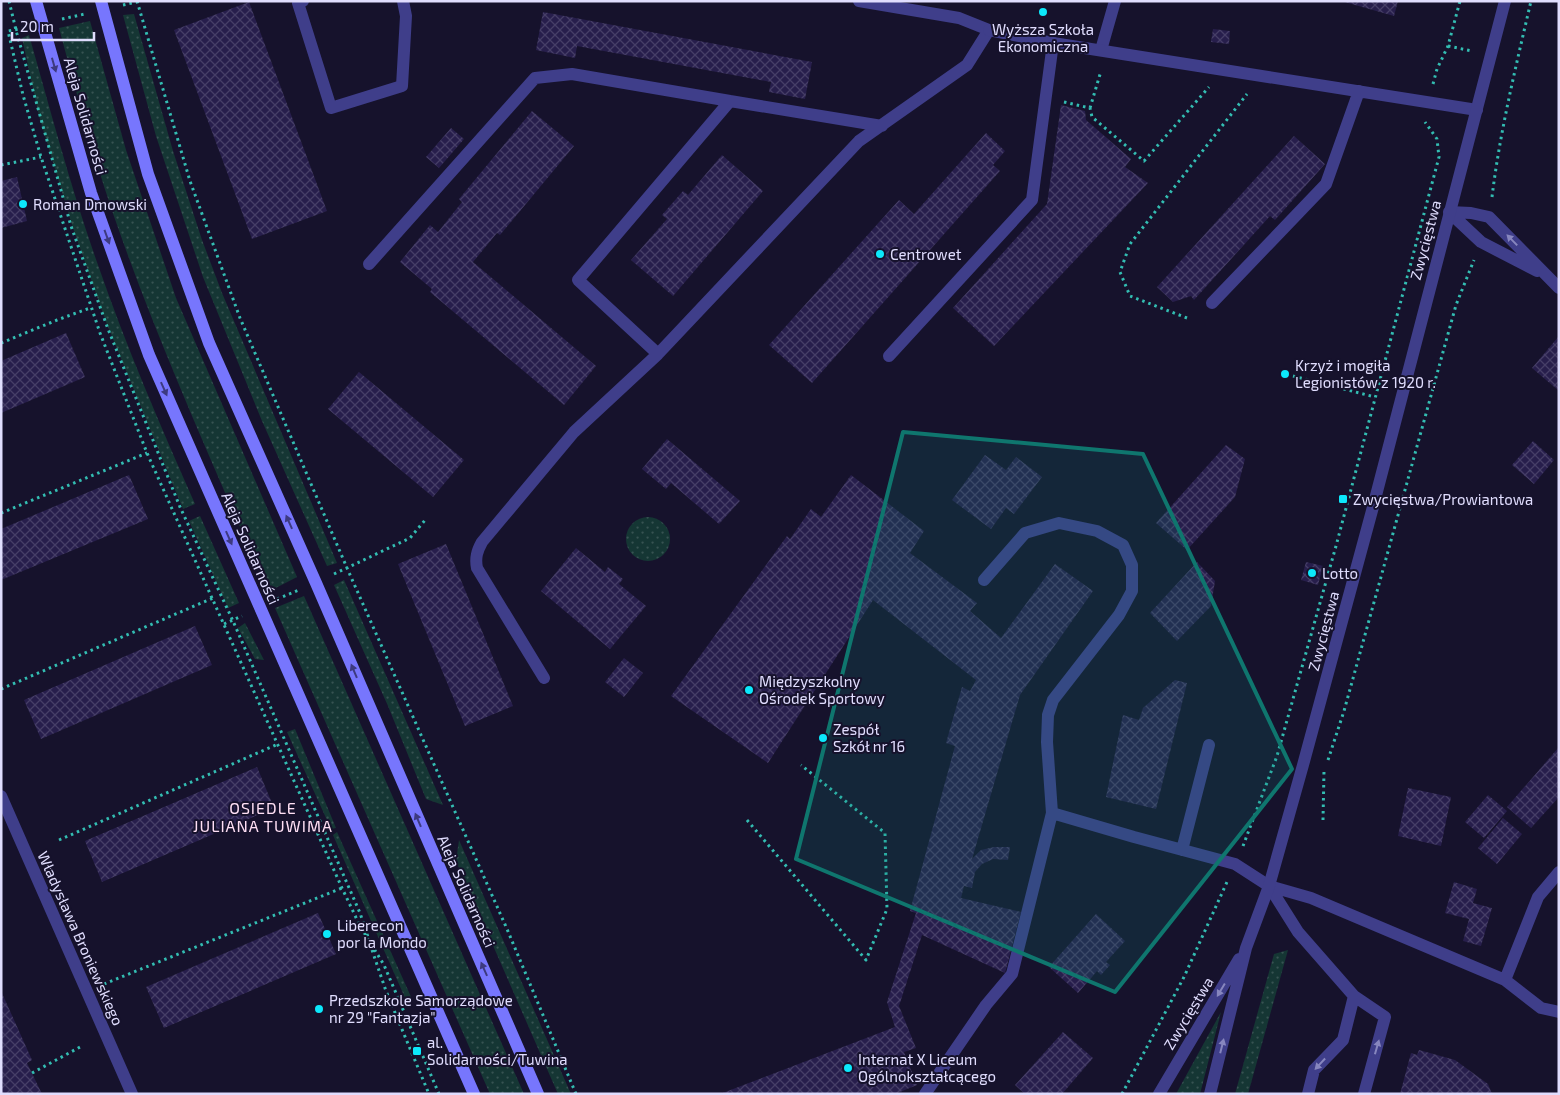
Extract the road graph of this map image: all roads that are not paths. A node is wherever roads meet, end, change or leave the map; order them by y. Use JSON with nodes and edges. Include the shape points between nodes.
{"nodes":[{"id":1,"x":36,"y":1,"type":"edge"},
{"id":2,"x":303,"y":1,"type":"edge"},
{"id":3,"x":403,"y":1,"type":"edge"},
{"id":4,"x":859,"y":1,"type":"edge"},
{"id":5,"x":1114,"y":1,"type":"edge"},
{"id":6,"x":1505,"y":1,"type":"edge"},
{"id":7,"x":102,"y":5,"type":"edge"},
{"id":8,"x":989,"y":30,"type":"junction"},
{"id":9,"x":1053,"y":43,"type":"junction"},
{"id":10,"x":1104,"y":51,"type":"junction"},
{"id":11,"x":1359,"y":91,"type":"junction"},
{"id":12,"x":730,"y":101,"type":"junction"},
{"id":13,"x":1477,"y":110,"type":"junction"},
{"id":14,"x":882,"y":126,"type":"junction"},
{"id":15,"x":1449,"y":212,"type":"junction"},
{"id":16,"x":369,"y":264,"type":"dead end"},
{"id":17,"x":1546,"y":275,"type":"junction"},
{"id":18,"x":1559,"y":288,"type":"edge"},
{"id":19,"x":1212,"y":303,"type":"dead end"},
{"id":20,"x":658,"y":354,"type":"junction"},
{"id":21,"x":889,"y":356,"type":"dead end"},
{"id":22,"x":984,"y":580,"type":"dead end"},
{"id":23,"x":544,"y":678,"type":"dead end"},
{"id":24,"x":1209,"y":745,"type":"dead end"},
{"id":25,"x":1,"y":796,"type":"edge"},
{"id":26,"x":1052,"y":813,"type":"junction"},
{"id":27,"x":1182,"y":850,"type":"junction"},
{"id":28,"x":1559,"y":872,"type":"edge"},
{"id":29,"x":1269,"y":886,"type":"junction"},
{"id":30,"x":1246,"y":948,"type":"junction"},
{"id":31,"x":1505,"y":980,"type":"junction"},
{"id":32,"x":1354,"y":996,"type":"junction"},
{"id":33,"x":1559,"y":1012,"type":"edge"},
{"id":34,"x":132,"y":1094,"type":"edge"},
{"id":35,"x":474,"y":1094,"type":"edge"},
{"id":36,"x":538,"y":1094,"type":"edge"},
{"id":37,"x":925,"y":1094,"type":"edge"},
{"id":38,"x":1159,"y":1094,"type":"edge"},
{"id":39,"x":1210,"y":1094,"type":"edge"},
{"id":40,"x":1308,"y":1094,"type":"edge"},
{"id":41,"x":1364,"y":1094,"type":"edge"}],
"edges":[{"from":1,"to":35,"type":"main road","name":"Aleja Solidarności","one_way":true,"via":[[91,193],[148,355]]},
{"from":2,"to":3,"type":"street","via":[[298,3],[331,108],[402,86],[406,16]]},
{"from":4,"to":8,"type":"street","via":[[959,18]]},
{"from":5,"to":10,"type":"street"},
{"from":6,"to":13,"type":"street","name":"Zwycięstwa"},
{"from":36,"to":7,"type":"main road","name":"Aleja Solidarności","one_way":true,"via":[[209,343],[148,174]]},
{"from":8,"to":9,"type":"street"},
{"from":8,"to":14,"type":"street","via":[[967,65]]},
{"from":9,"to":10,"type":"street"},
{"from":9,"to":21,"type":"street","via":[[1032,200]]},
{"from":10,"to":11,"type":"street"},
{"from":11,"to":13,"type":"street"},
{"from":11,"to":19,"type":"street","via":[[1326,184]]},
{"from":12,"to":14,"type":"street"},
{"from":12,"to":16,"type":"street","via":[[572,74],[534,78]]},
{"from":12,"to":20,"type":"street","via":[[578,280]]},
{"from":13,"to":15,"type":"street","name":"Zwycięstwa"},
{"from":14,"to":20,"type":"street","via":[[859,141]]},
{"from":15,"to":17,"type":"street","via":[[1481,242]]},
{"from":17,"to":15,"type":"street","one_way":true,"via":[[1489,217]]},
{"from":15,"to":29,"type":"street","name":"Zwycięstwa"},
{"from":17,"to":18,"type":"street"},
{"from":20,"to":23,"type":"street","via":[[574,432],[477,550],[477,568]]},
{"from":22,"to":26,"type":"street","via":[[1025,532],[1059,523],[1097,531],[1123,545],[1132,565],[1132,591],[1128,599],[1053,700],[1048,715],[1046,742]]},
{"from":24,"to":27,"type":"street"},
{"from":25,"to":34,"type":"street","name":"Władysława Broniewskiego"},
{"from":26,"to":27,"type":"street"},
{"from":26,"to":37,"type":"street","via":[[1012,974],[986,1005]]},
{"from":27,"to":29,"type":"street","via":[[1235,864]]},
{"from":28,"to":31,"type":"street","via":[[1538,896]]},
{"from":29,"to":30,"type":"street","name":"Zwycięstwa"},
{"from":29,"to":31,"type":"street","via":[[1311,898]]},
{"from":29,"to":32,"type":"street","via":[[1298,932]]},
{"from":30,"to":38,"type":"street","name":"Zwycięstwa","one_way":true},
{"from":39,"to":30,"type":"street","name":"Zwycięstwa","one_way":true},
{"from":31,"to":33,"type":"street","via":[[1541,1008]]},
{"from":32,"to":40,"type":"street","one_way":true,"via":[[1343,1040],[1314,1070]]},
{"from":41,"to":32,"type":"street","one_way":true,"via":[[1385,1017]]}]}
